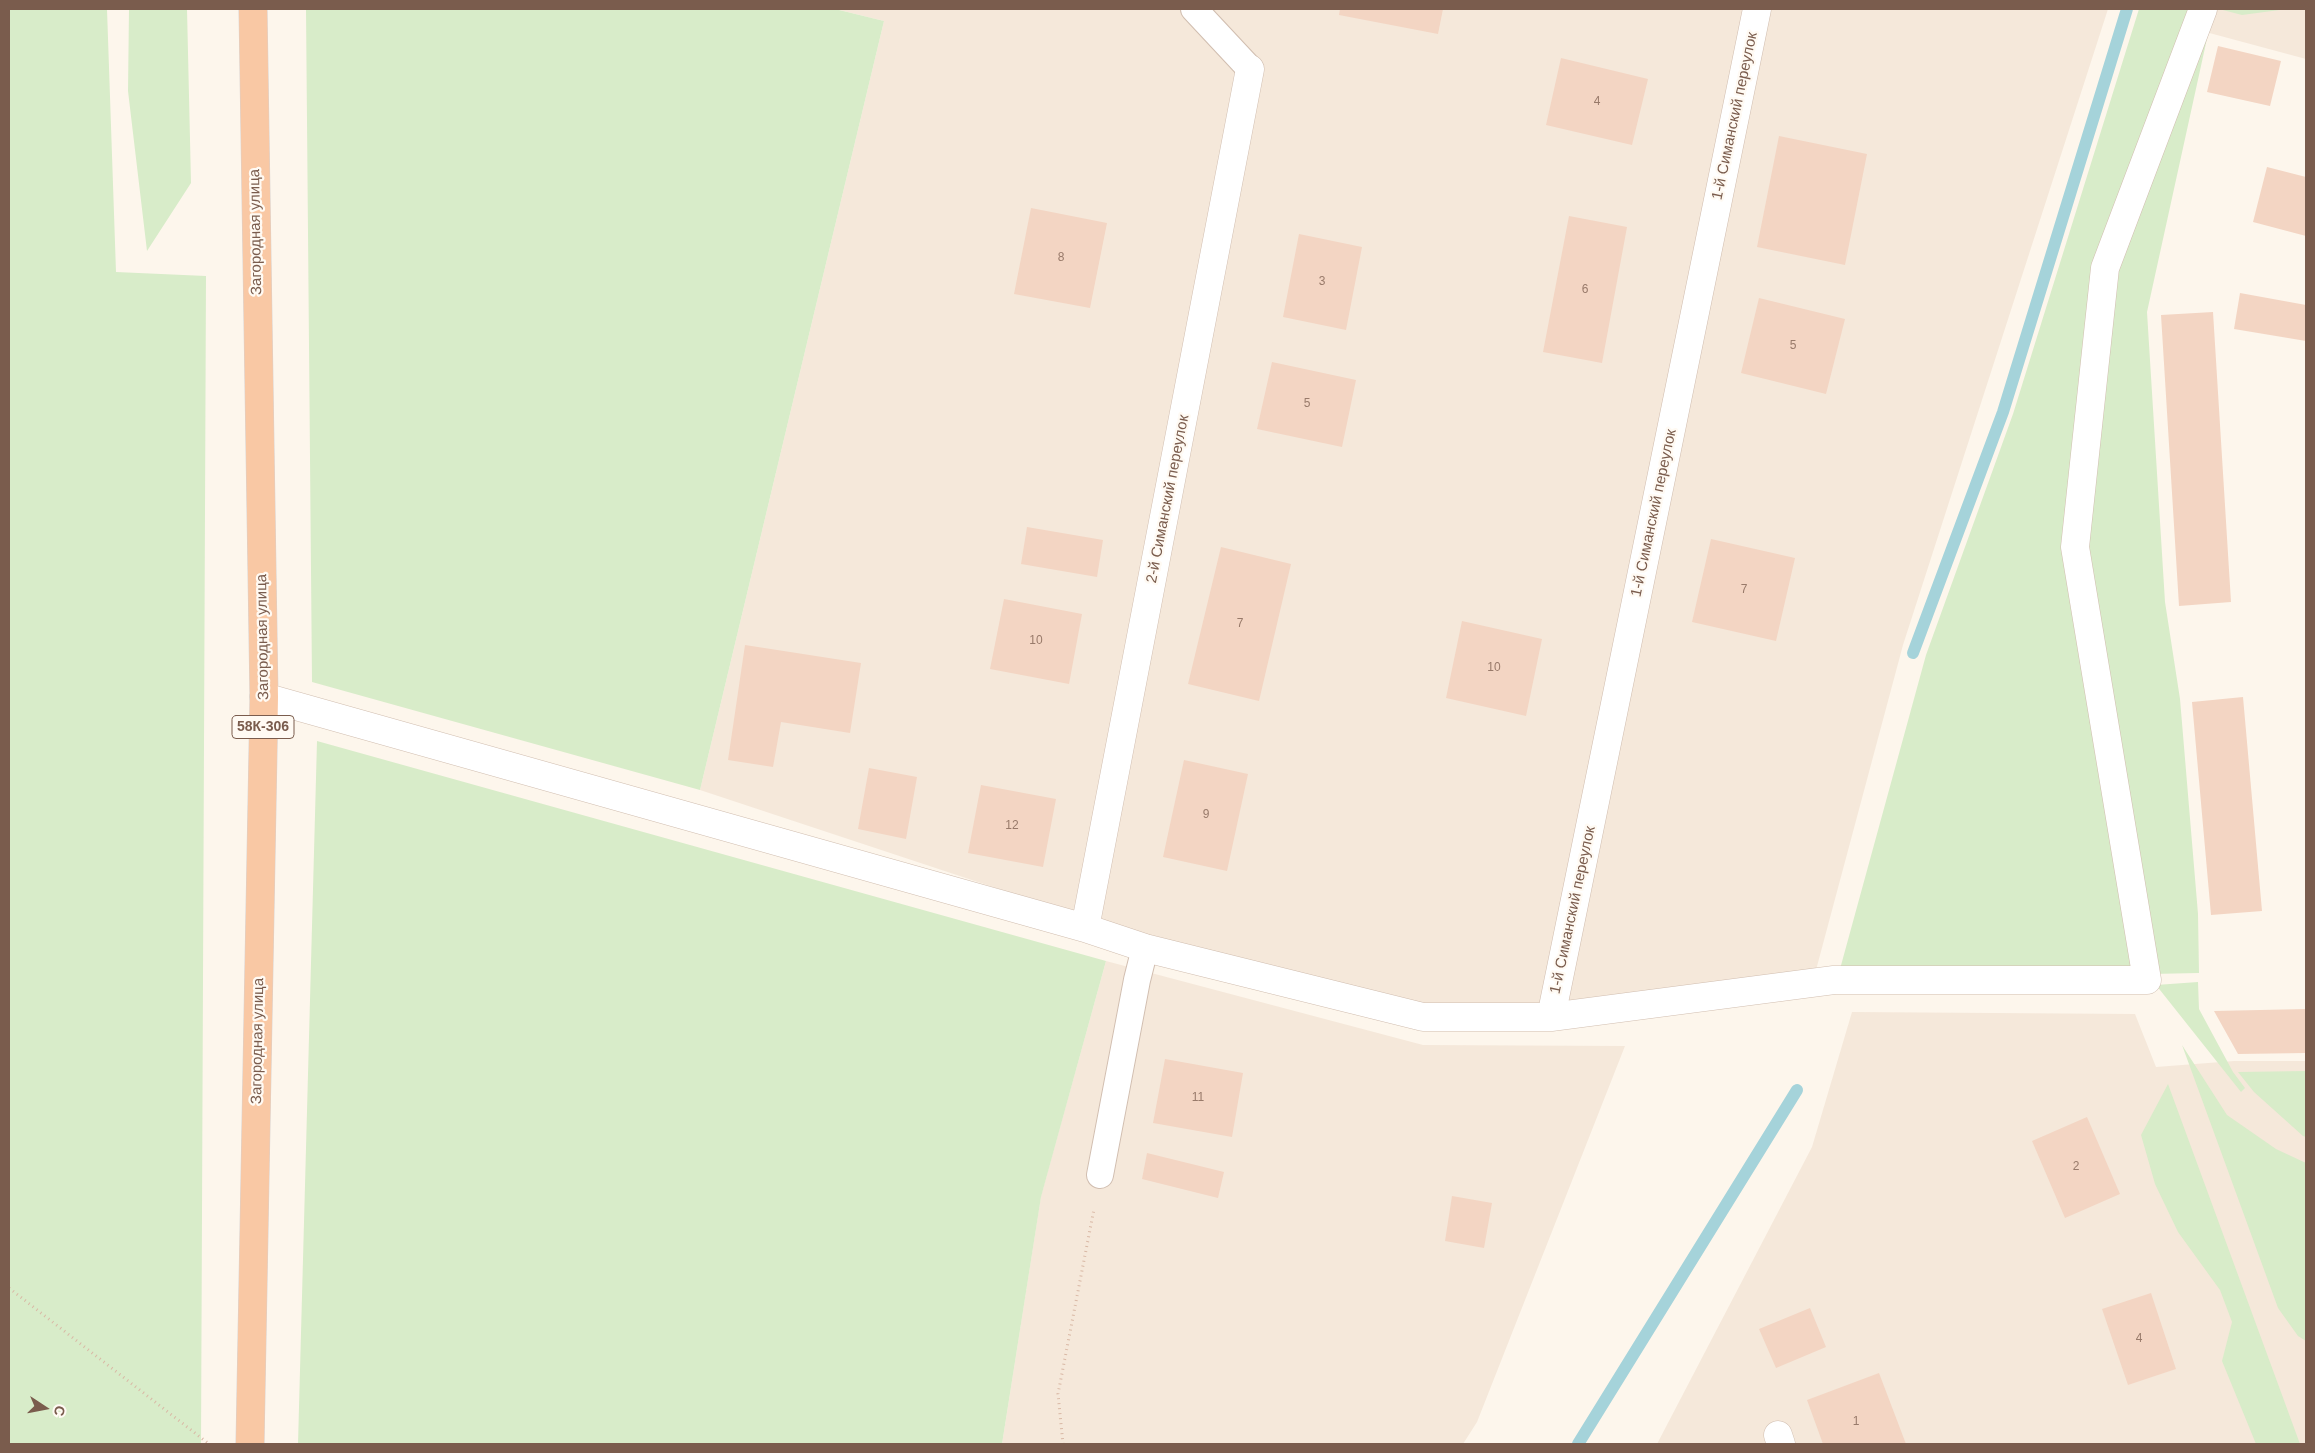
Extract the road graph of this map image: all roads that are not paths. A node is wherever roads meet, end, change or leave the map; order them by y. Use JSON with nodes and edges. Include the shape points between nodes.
{"nodes":[{"id":1,"x":253,"y":9,"type":"edge"},
{"id":2,"x":1194,"y":9,"type":"edge"},
{"id":3,"x":1757,"y":9,"type":"edge"},
{"id":4,"x":2202,"y":9,"type":"edge"},
{"id":5,"x":1250,"y":69,"type":"joint"},
{"id":6,"x":264,"y":697,"type":"junction"},
{"id":7,"x":1085,"y":928,"type":"junction"},
{"id":8,"x":1145,"y":948,"type":"junction"},
{"id":9,"x":1551,"y":1017,"type":"junction"},
{"id":10,"x":1100,"y":1175,"type":"road end"},
{"id":11,"x":250,"y":1444,"type":"edge"}],
"edges":[{"from":1,"to":6,"type":"highway","name":"Загородная улица","number":"58К-306"},
{"from":2,"to":5,"type":"lane"},
{"from":3,"to":9,"type":"street","name":"1-й Симанский переулок"},
{"from":4,"to":9,"type":"street","via":[[2105,268],[2075,547],[2147,980],[1834,980]]},
{"from":5,"to":7,"type":"street","name":"2-й Симанский переулок"},
{"from":6,"to":7,"type":"street"},
{"from":6,"to":11,"type":"highway","name":"Загородная улица","number":"58К-306"},
{"from":7,"to":8,"type":"street"},
{"from":8,"to":9,"type":"street","via":[[1423,1017]]},
{"from":8,"to":10,"type":"lane"}]}
